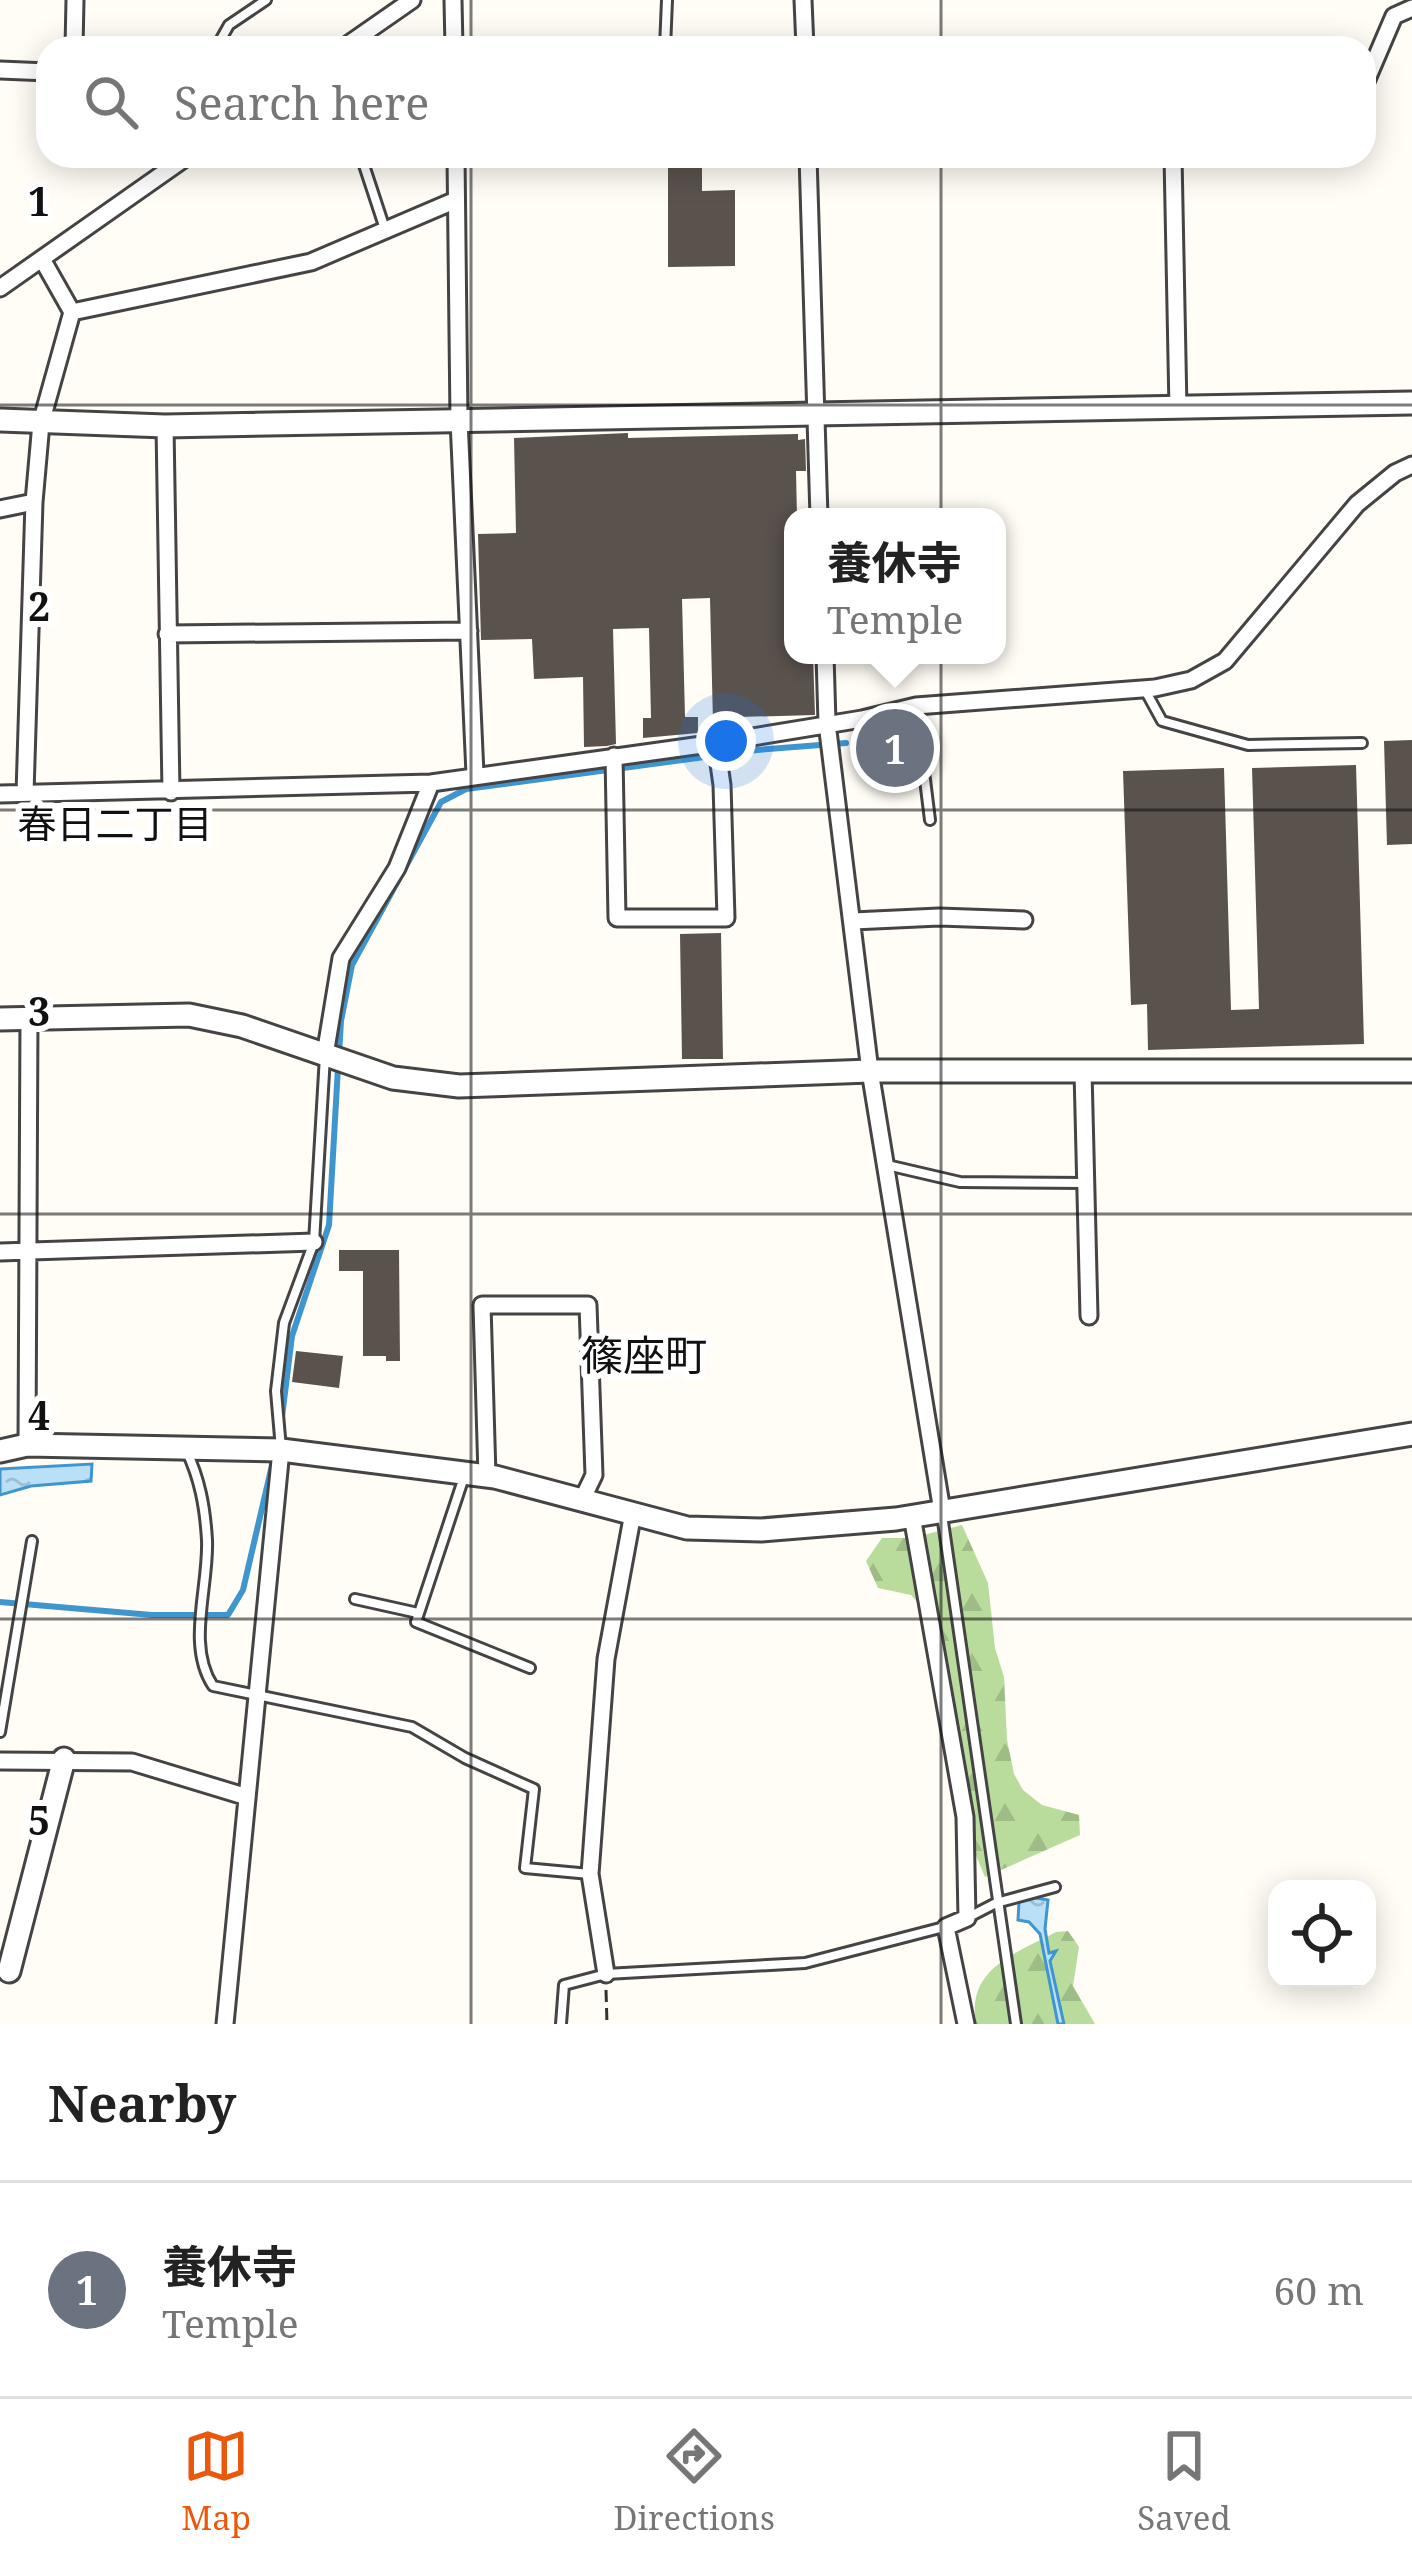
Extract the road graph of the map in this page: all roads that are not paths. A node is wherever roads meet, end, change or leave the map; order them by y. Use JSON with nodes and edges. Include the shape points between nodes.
{"nodes":[{"id":1,"x":75,"y":0,"type":"edge"},
{"id":2,"x":266,"y":0,"type":"edge"},
{"id":3,"x":412,"y":0,"type":"edge"},
{"id":4,"x":453,"y":0,"type":"edge"},
{"id":5,"x":667,"y":0,"type":"edge"},
{"id":6,"x":803,"y":0,"type":"edge"},
{"id":7,"x":1412,"y":8,"type":"edge"},
{"id":8,"x":74,"y":36,"type":"edge"},
{"id":9,"x":224,"y":36,"type":"edge"},
{"id":10,"x":360,"y":36,"type":"edge"},
{"id":11,"x":454,"y":36,"type":"edge"},
{"id":12,"x":666,"y":36,"type":"edge"},
{"id":13,"x":804,"y":36,"type":"edge"},
{"id":14,"x":1376,"y":58,"type":"edge"},
{"id":15,"x":0,"y":70,"type":"edge"},
{"id":16,"x":36,"y":72,"type":"edge"},
{"id":17,"x":170,"y":168,"type":"edge"},
{"id":18,"x":365,"y":168,"type":"edge"},
{"id":19,"x":456,"y":168,"type":"edge"},
{"id":20,"x":808,"y":168,"type":"edge"},
{"id":21,"x":1173,"y":168,"type":"edge"},
{"id":22,"x":456,"y":200,"type":"junction"},
{"id":23,"x":385,"y":230,"type":"junction"},
{"id":24,"x":42,"y":260,"type":"junction"},
{"id":25,"x":0,"y":288,"type":"edge"},
{"id":26,"x":72,"y":312,"type":"junction"},
{"id":27,"x":1412,"y":403,"type":"edge"},
{"id":28,"x":1178,"y":409,"type":"junction"},
{"id":29,"x":816,"y":414,"type":"junction"},
{"id":30,"x":0,"y":420,"type":"edge"},
{"id":31,"x":459,"y":420,"type":"junction"},
{"id":32,"x":41,"y":423,"type":"junction"},
{"id":33,"x":165,"y":427,"type":"junction"},
{"id":34,"x":1412,"y":465,"type":"edge"},
{"id":35,"x":34,"y":502,"type":"junction"},
{"id":36,"x":820,"y":508,"type":"edge"},
{"id":37,"x":0,"y":509,"type":"edge"},
{"id":38,"x":469,"y":631,"type":"junction"},
{"id":39,"x":167,"y":634,"type":"junction"},
{"id":40,"x":824,"y":664,"type":"edge"},
{"id":41,"x":1144,"y":689,"type":"junction"},
{"id":42,"x":916,"y":706,"type":"junction"},
{"id":43,"x":827,"y":723,"type":"junction"},
{"id":44,"x":716,"y":743,"type":"junction"},
{"id":45,"x":1362,"y":743,"type":"dead end"},
{"id":46,"x":614,"y":756,"type":"junction"},
{"id":47,"x":476,"y":774,"type":"junction"},
{"id":48,"x":431,"y":783,"type":"junction"},
{"id":49,"x":171,"y":792,"type":"junction"},
{"id":50,"x":25,"y":793,"type":"junction"},
{"id":51,"x":0,"y":794,"type":"edge"},
{"id":52,"x":930,"y":820,"type":"dead end"},
{"id":53,"x":1024,"y":920,"type":"dead end"},
{"id":54,"x":853,"y":921,"type":"junction"},
{"id":55,"x":29,"y":1017,"type":"junction"},
{"id":56,"x":0,"y":1019,"type":"edge"},
{"id":57,"x":325,"y":1054,"type":"junction"},
{"id":58,"x":870,"y":1071,"type":"junction"},
{"id":59,"x":1084,"y":1071,"type":"junction"},
{"id":60,"x":1412,"y":1071,"type":"edge"},
{"id":61,"x":886,"y":1165,"type":"junction"},
{"id":62,"x":1086,"y":1183,"type":"junction"},
{"id":63,"x":314,"y":1242,"type":"junction"},
{"id":64,"x":28,"y":1251,"type":"junction"},
{"id":65,"x":0,"y":1252,"type":"edge"},
{"id":66,"x":1089,"y":1316,"type":"dead end"},
{"id":67,"x":1412,"y":1434,"type":"edge"},
{"id":68,"x":27,"y":1445,"type":"junction"},
{"id":69,"x":186,"y":1448,"type":"junction"},
{"id":70,"x":0,"y":1450,"type":"edge"},
{"id":71,"x":281,"y":1450,"type":"junction"},
{"id":72,"x":476,"y":1474,"type":"junction"},
{"id":73,"x":583,"y":1498,"type":"junction"},
{"id":74,"x":942,"y":1511,"type":"junction"},
{"id":75,"x":633,"y":1513,"type":"junction"},
{"id":76,"x":912,"y":1516,"type":"junction"},
{"id":77,"x":32,"y":1541,"type":"dead end"},
{"id":78,"x":355,"y":1599,"type":"dead end"},
{"id":79,"x":418,"y":1613,"type":"junction"},
{"id":80,"x":530,"y":1668,"type":"dead end"},
{"id":81,"x":255,"y":1696,"type":"junction"},
{"id":82,"x":0,"y":1732,"type":"edge"},
{"id":83,"x":64,"y":1759,"type":"junction"},
{"id":84,"x":0,"y":1761,"type":"edge"},
{"id":85,"x":244,"y":1796,"type":"junction"},
{"id":86,"x":590,"y":1874,"type":"junction"},
{"id":87,"x":1055,"y":1887,"type":"dead end"},
{"id":88,"x":996,"y":1904,"type":"junction"},
{"id":89,"x":967,"y":1918,"type":"junction"},
{"id":90,"x":946,"y":1927,"type":"junction"},
{"id":91,"x":9,"y":1971,"type":"dead end"},
{"id":92,"x":606,"y":1974,"type":"junction"},
{"id":93,"x":225,"y":2024,"type":"edge"},
{"id":94,"x":561,"y":2024,"type":"edge"},
{"id":95,"x":966,"y":2024,"type":"edge"},
{"id":96,"x":1016,"y":2024,"type":"edge"}],
"edges":[{"from":1,"to":8,"type":"street"},
{"from":2,"to":9,"type":"lane"},
{"from":3,"to":10,"type":"street"},
{"from":4,"to":11,"type":"street"},
{"from":5,"to":12,"type":"lane"},
{"from":6,"to":13,"type":"street"},
{"from":7,"to":14,"type":"street","via":[[1394,16]]},
{"from":15,"to":16,"type":"street"},
{"from":17,"to":24,"type":"street"},
{"from":18,"to":23,"type":"lane"},
{"from":19,"to":22,"type":"street"},
{"from":20,"to":29,"type":"street"},
{"from":21,"to":28,"type":"street"},
{"from":22,"to":23,"type":"street"},
{"from":22,"to":31,"type":"street"},
{"from":23,"to":26,"type":"street","via":[[310,262]]},
{"from":24,"to":25,"type":"street"},
{"from":24,"to":26,"type":"street"},
{"from":26,"to":32,"type":"street"},
{"from":27,"to":28,"type":"street"},
{"from":28,"to":29,"type":"street"},
{"from":29,"to":31,"type":"street"},
{"from":29,"to":36,"type":"street"},
{"from":30,"to":32,"type":"street"},
{"from":31,"to":33,"type":"street"},
{"from":31,"to":38,"type":"street"},
{"from":32,"to":33,"type":"street"},
{"from":32,"to":35,"type":"street"},
{"from":33,"to":39,"type":"street"},
{"from":34,"to":41,"type":"street","via":[[1357,504],[1225,661],[1191,680]]},
{"from":35,"to":37,"type":"street"},
{"from":35,"to":50,"type":"street"},
{"from":38,"to":39,"type":"street"},
{"from":38,"to":47,"type":"street"},
{"from":39,"to":49,"type":"street"},
{"from":40,"to":43,"type":"street"},
{"from":41,"to":42,"type":"street"},
{"from":41,"to":45,"type":"lane","via":[[1162,721],[1248,745]]},
{"from":42,"to":43,"type":"street"},
{"from":42,"to":52,"type":"lane"},
{"from":43,"to":44,"type":"street"},
{"from":43,"to":54,"type":"street"},
{"from":44,"to":46,"type":"street"},
{"from":44,"to":46,"type":"street","via":[[726,917],[617,918]]},
{"from":46,"to":47,"type":"street"},
{"from":47,"to":48,"type":"street"},
{"from":48,"to":49,"type":"street"},
{"from":48,"to":57,"type":"street","via":[[397,868],[341,958]]},
{"from":49,"to":50,"type":"street"},
{"from":50,"to":51,"type":"street"},
{"from":53,"to":54,"type":"street"},
{"from":54,"to":58,"type":"street"},
{"from":55,"to":56,"type":"street"},
{"from":55,"to":57,"type":"street","via":[[189,1015]]},
{"from":55,"to":64,"type":"street"},
{"from":57,"to":58,"type":"street","via":[[392,1078],[459,1086]]},
{"from":57,"to":63,"type":"lane"},
{"from":58,"to":59,"type":"street"},
{"from":58,"to":61,"type":"street"},
{"from":59,"to":60,"type":"street"},
{"from":59,"to":62,"type":"street"},
{"from":61,"to":62,"type":"lane","via":[[960,1182]]},
{"from":61,"to":74,"type":"street"},
{"from":62,"to":66,"type":"street"},
{"from":63,"to":64,"type":"street"},
{"from":63,"to":71,"type":"lane","via":[[284,1323],[276,1391]]},
{"from":64,"to":65,"type":"street"},
{"from":64,"to":68,"type":"street"},
{"from":67,"to":74,"type":"street"},
{"from":68,"to":69,"type":"street"},
{"from":68,"to":70,"type":"street"},
{"from":69,"to":71,"type":"street"},
{"from":69,"to":81,"type":"lane","via":[[200,1478],[207,1543],[203,1671],[213,1686]]},
{"from":71,"to":72,"type":"street"},
{"from":71,"to":81,"type":"street"},
{"from":72,"to":73,"type":"street"},
{"from":72,"to":73,"type":"street","via":[[482,1305],[588,1305],[594,1475]]},
{"from":72,"to":79,"type":"lane"},
{"from":73,"to":75,"type":"street"},
{"from":74,"to":76,"type":"street"},
{"from":74,"to":88,"type":"lane"},
{"from":75,"to":76,"type":"street","via":[[688,1528],[760,1530]]},
{"from":75,"to":86,"type":"street","via":[[606,1659]]},
{"from":76,"to":89,"type":"street","via":[[964,1817]]},
{"from":77,"to":82,"type":"lane"},
{"from":78,"to":79,"type":"lane"},
{"from":79,"to":80,"type":"lane","via":[[416,1622]]},
{"from":81,"to":85,"type":"street"},
{"from":81,"to":86,"type":"lane","via":[[412,1727],[534,1789],[525,1868]]},
{"from":83,"to":84,"type":"street"},
{"from":83,"to":85,"type":"street","via":[[132,1762]]},
{"from":83,"to":91,"type":"street"},
{"from":85,"to":93,"type":"street"},
{"from":86,"to":92,"type":"street"},
{"from":87,"to":88,"type":"lane"},
{"from":88,"to":89,"type":"lane"},
{"from":88,"to":96,"type":"lane"},
{"from":89,"to":90,"type":"street"},
{"from":90,"to":92,"type":"lane","via":[[805,1963]]},
{"from":90,"to":95,"type":"street"},
{"from":92,"to":94,"type":"lane","via":[[564,1985]]}]}
